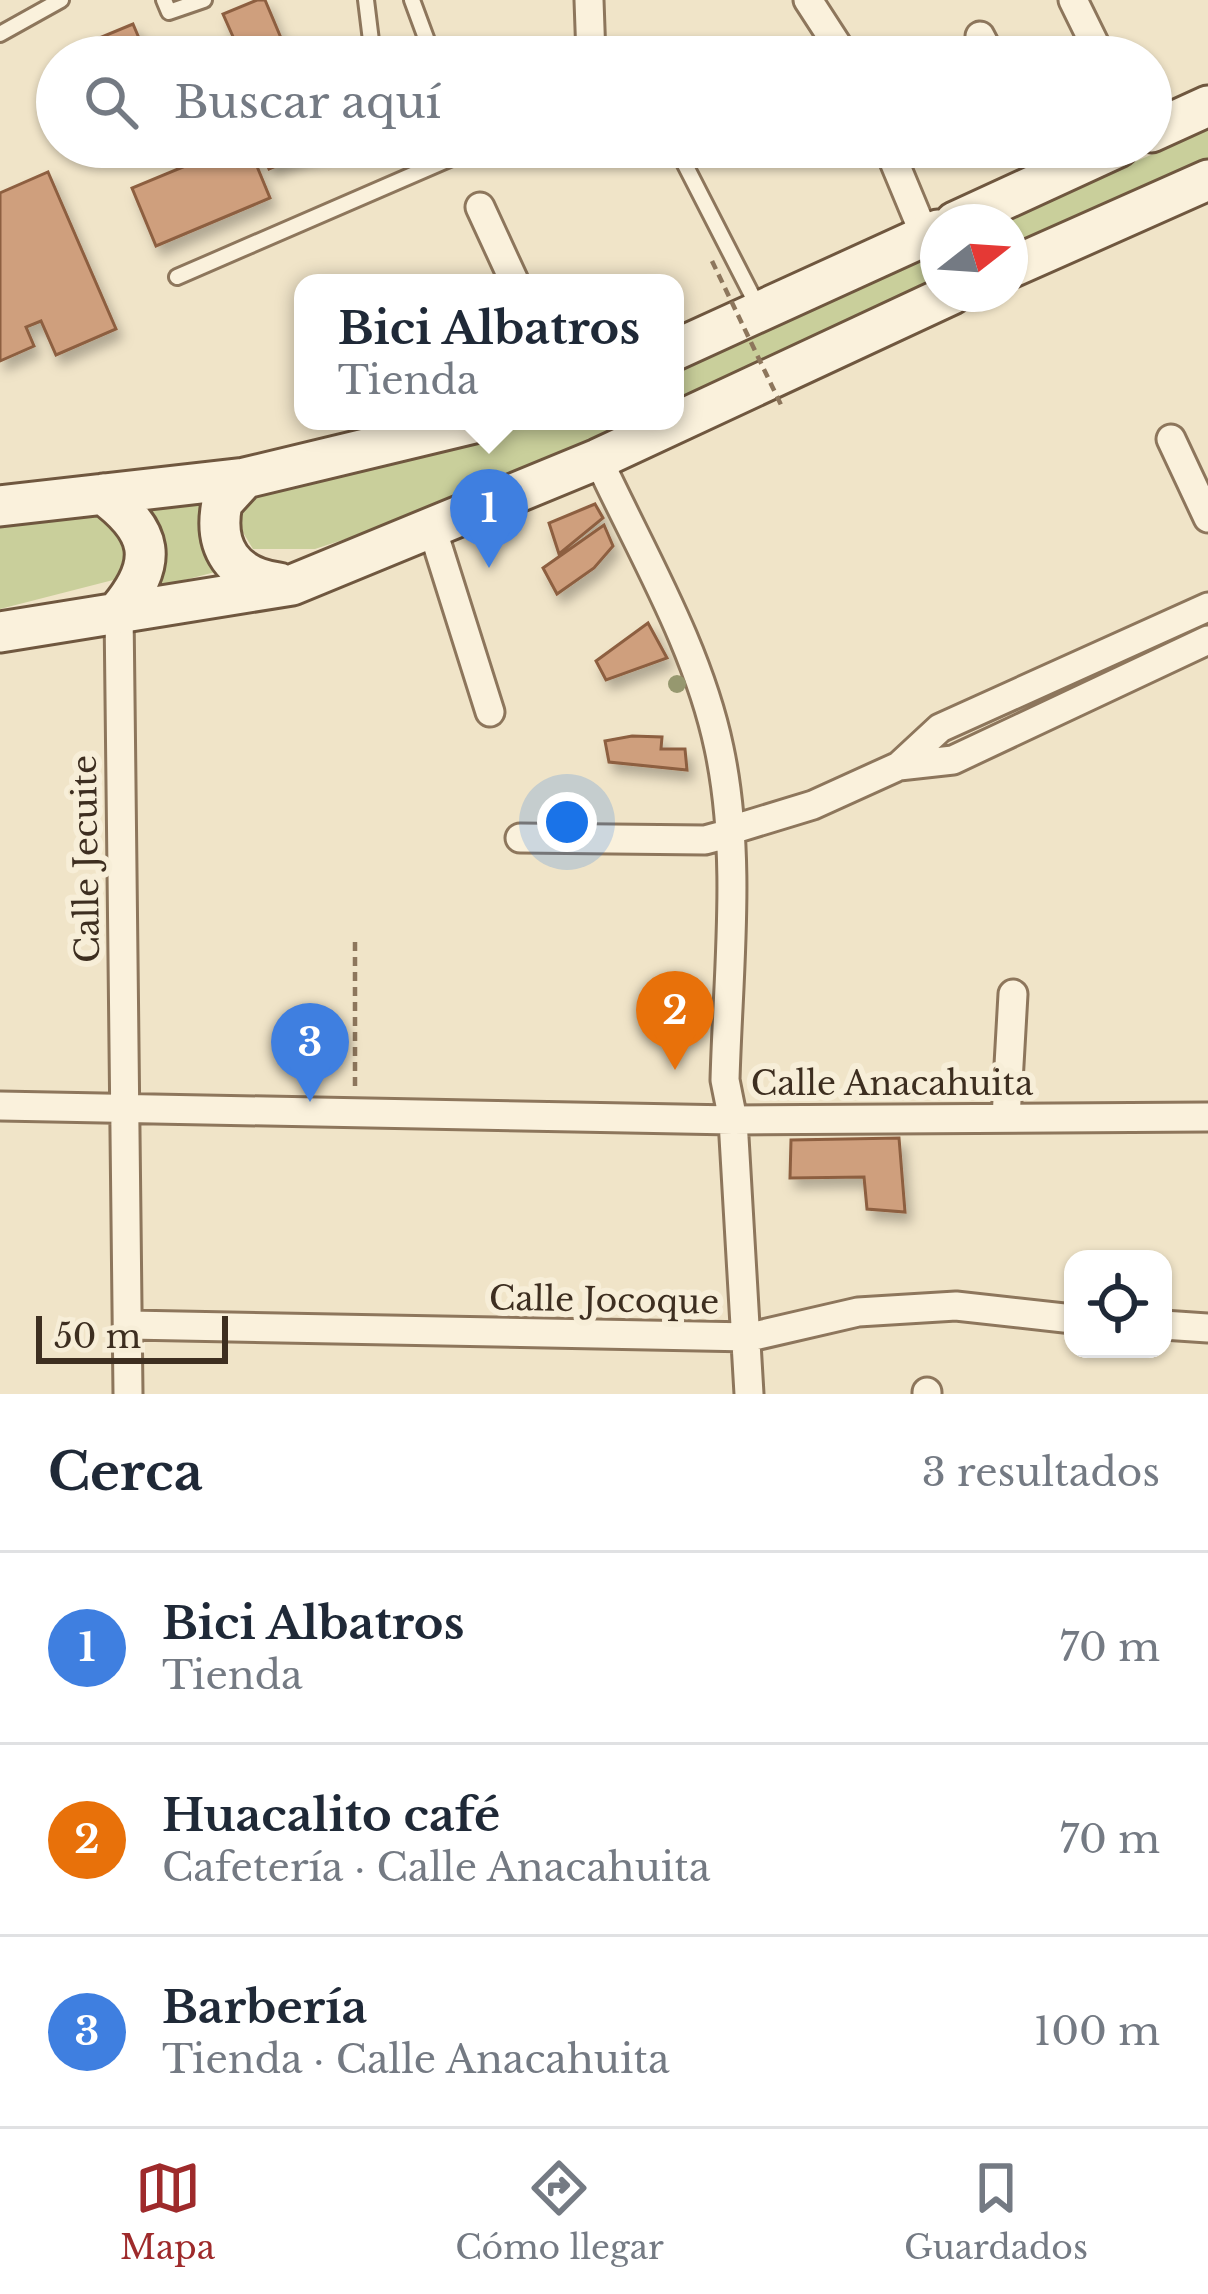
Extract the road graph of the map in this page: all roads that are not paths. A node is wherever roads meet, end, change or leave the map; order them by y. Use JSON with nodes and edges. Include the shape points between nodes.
{"nodes":[{"id":1,"x":61,"y":0,"type":"edge"},
{"id":2,"x":164,"y":0,"type":"edge"},
{"id":3,"x":204,"y":0,"type":"edge"},
{"id":4,"x":366,"y":0,"type":"edge"},
{"id":5,"x":412,"y":0,"type":"edge"},
{"id":6,"x":589,"y":0,"type":"edge"},
{"id":7,"x":808,"y":0,"type":"edge"},
{"id":8,"x":1073,"y":0,"type":"edge"},
{"id":9,"x":0,"y":34,"type":"edge"},
{"id":10,"x":370,"y":36,"type":"edge"},
{"id":11,"x":425,"y":36,"type":"edge"},
{"id":12,"x":590,"y":36,"type":"edge"},
{"id":13,"x":831,"y":36,"type":"edge"},
{"id":14,"x":1091,"y":36,"type":"edge"},
{"id":15,"x":1208,"y":106,"type":"edge"},
{"id":16,"x":1172,"y":122,"type":"edge"},
{"id":17,"x":429,"y":168,"type":"edge"},
{"id":18,"x":687,"y":168,"type":"edge"},
{"id":19,"x":901,"y":168,"type":"edge"},
{"id":20,"x":1035,"y":168,"type":"edge"},
{"id":21,"x":1208,"y":180,"type":"edge"},
{"id":22,"x":923,"y":204,"type":"edge"},
{"id":23,"x":978,"y":204,"type":"edge"},
{"id":24,"x":480,"y":207,"type":"dead end"},
{"id":25,"x":920,"y":238,"type":"edge"},
{"id":26,"x":1028,"y":260,"type":"edge"},
{"id":27,"x":511,"y":274,"type":"edge"},
{"id":28,"x":177,"y":278,"type":"dead end"},
{"id":29,"x":920,"y":309,"type":"edge"},
{"id":30,"x":760,"y":312,"type":"junction"},
{"id":31,"x":684,"y":346,"type":"edge"},
{"id":32,"x":684,"y":419,"type":"edge"},
{"id":33,"x":450,"y":430,"type":"edge"},
{"id":34,"x":660,"y":430,"type":"edge"},
{"id":35,"x":1171,"y":439,"type":"dead end"},
{"id":36,"x":598,"y":459,"type":"junction"},
{"id":37,"x":245,"y":478,"type":"junction"},
{"id":38,"x":104,"y":494,"type":"junction"},
{"id":39,"x":0,"y":506,"type":"edge"},
{"id":40,"x":1208,"y":518,"type":"edge"},
{"id":41,"x":432,"y":528,"type":"junction"},
{"id":42,"x":292,"y":585,"type":"junction"},
{"id":43,"x":1208,"y":607,"type":"edge"},
{"id":44,"x":119,"y":610,"type":"junction"},
{"id":45,"x":6,"y":632,"type":"edge"},
{"id":46,"x":1208,"y":640,"type":"edge"},
{"id":47,"x":490,"y":712,"type":"dead end"},
{"id":48,"x":899,"y":766,"type":"junction"},
{"id":49,"x":731,"y":832,"type":"junction"},
{"id":50,"x":520,"y":838,"type":"dead end"},
{"id":51,"x":1013,"y":994,"type":"dead end"},
{"id":52,"x":0,"y":1106,"type":"edge"},
{"id":53,"x":124,"y":1108,"type":"junction"},
{"id":54,"x":1208,"y":1117,"type":"edge"},
{"id":55,"x":1006,"y":1118,"type":"junction"},
{"id":56,"x":734,"y":1120,"type":"junction"},
{"id":57,"x":1064,"y":1318,"type":"edge"},
{"id":58,"x":130,"y":1325,"type":"junction"},
{"id":59,"x":1172,"y":1326,"type":"edge"},
{"id":60,"x":1208,"y":1328,"type":"edge"},
{"id":61,"x":750,"y":1337,"type":"junction"},
{"id":62,"x":128,"y":1394,"type":"edge"},
{"id":63,"x":749,"y":1394,"type":"edge"}],
"edges":[{"from":1,"to":9,"type":"lane"},
{"from":2,"to":3,"type":"lane","via":[[169,13]]},
{"from":4,"to":10,"type":"lane"},
{"from":5,"to":11,"type":"lane"},
{"from":6,"to":12,"type":"street"},
{"from":7,"to":13,"type":"street"},
{"from":8,"to":14,"type":"street"},
{"from":15,"to":16,"type":"main road"},
{"from":17,"to":28,"type":"lane"},
{"from":18,"to":30,"type":"lane"},
{"from":19,"to":22,"type":"street"},
{"from":20,"to":23,"type":"main road"},
{"from":21,"to":26,"type":"main road"},
{"from":24,"to":27,"type":"street"},
{"from":25,"to":30,"type":"main road"},
{"from":29,"to":32,"type":"main road"},
{"from":30,"to":31,"type":"main road"},
{"from":33,"to":37,"type":"main road"},
{"from":34,"to":36,"type":"main road"},
{"from":35,"to":40,"type":"street"},
{"from":36,"to":41,"type":"main road"},
{"from":36,"to":49,"type":"street","via":[[694,666],[719,747]]},
{"from":37,"to":38,"type":"main road"},
{"from":37,"to":42,"type":"main road","via":[[222,503],[221,543],[244,574]]},
{"from":38,"to":39,"type":"main road"},
{"from":38,"to":44,"type":"main road","via":[[127,511],[146,548],[140,584]]},
{"from":41,"to":42,"type":"main road"},
{"from":41,"to":47,"type":"street"},
{"from":42,"to":44,"type":"main road"},
{"from":43,"to":48,"type":"street","via":[[940,728]]},
{"from":44,"to":45,"type":"main road"},
{"from":44,"to":53,"type":"street","name":"Calle Jecuite"},
{"from":46,"to":48,"type":"street","via":[[953,760]]},
{"from":48,"to":49,"type":"street"},
{"from":49,"to":50,"type":"street","via":[[688,841]]},
{"from":49,"to":56,"type":"street","via":[[725,1080]]},
{"from":51,"to":55,"type":"street"},
{"from":52,"to":53,"type":"street","name":"Calle Anacahuita"},
{"from":53,"to":56,"type":"street","name":"Calle Anacahuita"},
{"from":53,"to":58,"type":"street","name":"Calle Jecuite"},
{"from":54,"to":55,"type":"street","name":"Calle Anacahuita"},
{"from":55,"to":56,"type":"street","name":"Calle Anacahuita"},
{"from":56,"to":61,"type":"street"},
{"from":57,"to":61,"type":"street","name":"Calle Jocoque","via":[[956,1306],[858,1312]]},
{"from":58,"to":61,"type":"street","name":"Calle Jocoque"},
{"from":58,"to":62,"type":"street","name":"Calle Jecuite"},
{"from":59,"to":60,"type":"street"},
{"from":61,"to":63,"type":"street"}]}
